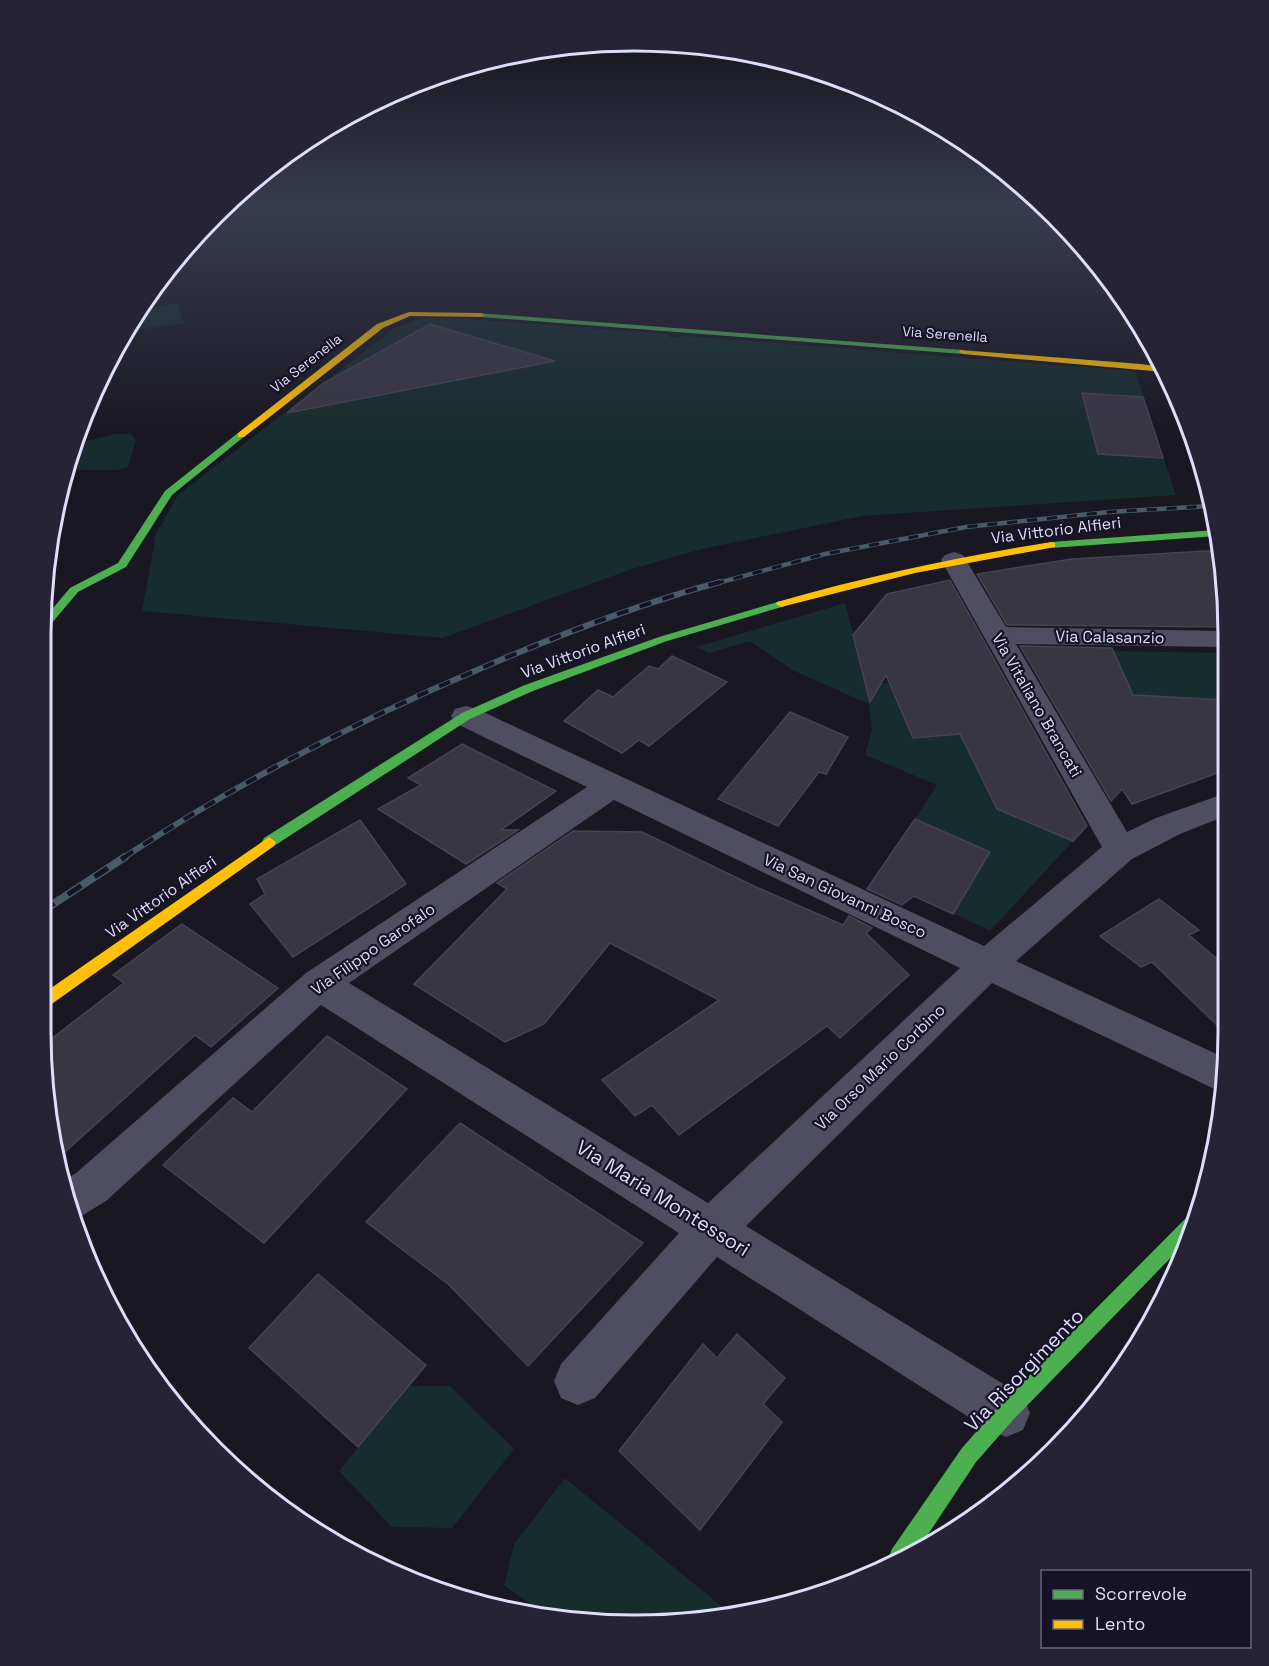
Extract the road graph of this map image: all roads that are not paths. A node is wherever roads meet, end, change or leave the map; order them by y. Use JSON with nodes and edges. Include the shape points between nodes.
{"nodes":[{"id":1,"x":1154,"y":368,"type":"edge"},
{"id":2,"x":1209,"y":534,"type":"edge"},
{"id":3,"x":954,"y":560,"type":"junction"},
{"id":4,"x":51,"y":617,"type":"edge"},
{"id":5,"x":997,"y":635,"type":"junction"},
{"id":6,"x":1218,"y":639,"type":"edge"},
{"id":7,"x":466,"y":717,"type":"junction"},
{"id":8,"x":611,"y":786,"type":"junction"},
{"id":9,"x":1218,"y":807,"type":"edge"},
{"id":10,"x":1120,"y":850,"type":"junction"},
{"id":11,"x":988,"y":964,"type":"junction"},
{"id":12,"x":320,"y":984,"type":"junction"},
{"id":13,"x":51,"y":996,"type":"edge"},
{"id":14,"x":1217,"y":1073,"type":"edge"},
{"id":15,"x":75,"y":1197,"type":"edge"},
{"id":16,"x":712,"y":1229,"type":"junction"},
{"id":17,"x":1181,"y":1236,"type":"edge"},
{"id":18,"x":578,"y":1381,"type":"dead end"},
{"id":19,"x":1006,"y":1413,"type":"junction"},
{"id":20,"x":906,"y":1548,"type":"edge"}],
"edges":[{"from":1,"to":4,"type":"street","name":"Via Serenella","via":[[453,313],[410,314],[380,326],[168,493],[122,565],[74,590]]},
{"from":2,"to":3,"type":"street","name":"Via Vittorio Alfieri","via":[[1055,544]]},
{"from":3,"to":5,"type":"street","name":"Via Vitaliano Brancati"},
{"from":3,"to":7,"type":"street","name":"Via Vittorio Alfieri","via":[[842,586],[663,639],[529,688]]},
{"from":5,"to":6,"type":"street","name":"Via Calasanzio"},
{"from":5,"to":10,"type":"street","name":"Via Vitaliano Brancati"},
{"from":7,"to":8,"type":"street","name":"Via San Giovanni Bosco"},
{"from":7,"to":13,"type":"street","name":"Via Vittorio Alfieri","via":[[245,857]]},
{"from":8,"to":11,"type":"street","name":"Via San Giovanni Bosco"},
{"from":8,"to":12,"type":"street","name":"Via Filippo Garofalo"},
{"from":9,"to":10,"type":"street","name":"Via Orso Mario Corbino"},
{"from":10,"to":11,"type":"street","name":"Via Orso Mario Corbino"},
{"from":11,"to":14,"type":"street","name":"Via San Giovanni Bosco"},
{"from":11,"to":16,"type":"street","name":"Via Orso Mario Corbino"},
{"from":12,"to":15,"type":"street","name":"Via Filippo Garofalo"},
{"from":12,"to":16,"type":"street","name":"Via Maria Montessori"},
{"from":16,"to":18,"type":"street","name":"Via Orso Mario Corbino"},
{"from":16,"to":19,"type":"street","name":"Via Maria Montessori"},
{"from":17,"to":19,"type":"street","name":"Via Risorgimento"},
{"from":19,"to":20,"type":"street","name":"Via Risorgimento","via":[[969,1455]]}]}
